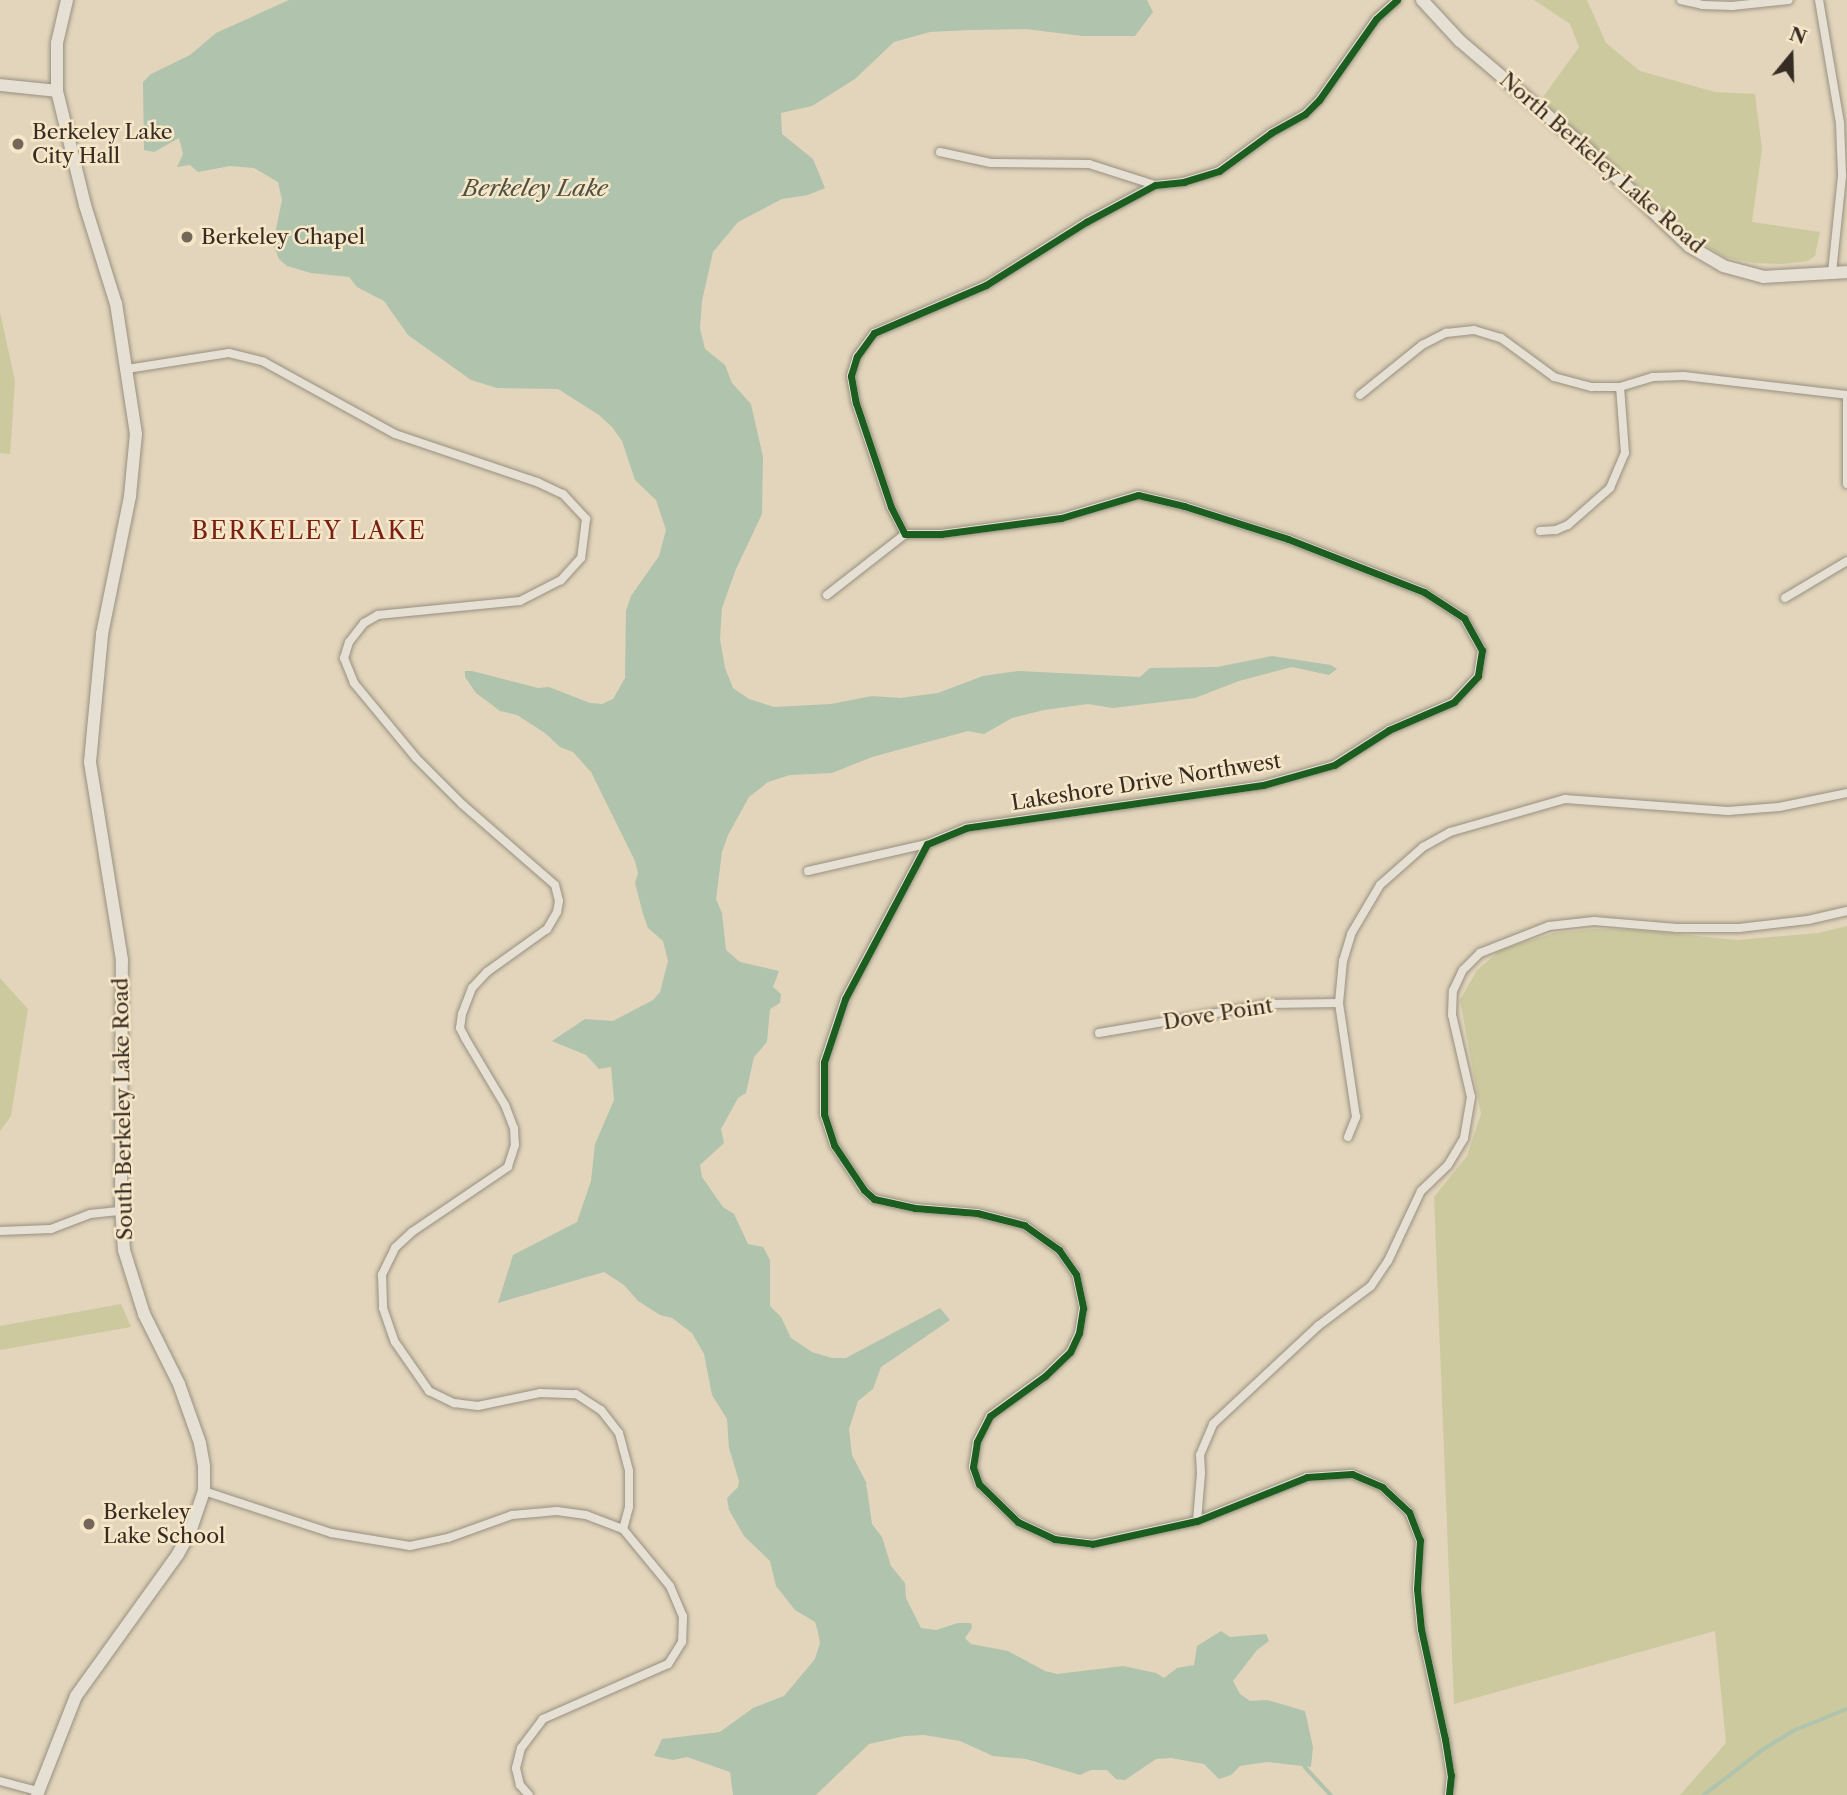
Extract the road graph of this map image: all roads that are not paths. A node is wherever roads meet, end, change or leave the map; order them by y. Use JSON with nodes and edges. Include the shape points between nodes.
{"nodes":[{"id":1,"x":67,"y":0,"type":"edge"},
{"id":2,"x":1398,"y":0,"type":"edge"},
{"id":3,"x":1422,"y":0,"type":"edge"},
{"id":4,"x":1681,"y":0,"type":"edge"},
{"id":5,"x":1789,"y":0,"type":"edge"},
{"id":6,"x":1819,"y":0,"type":"edge"},
{"id":7,"x":0,"y":85,"type":"edge"},
{"id":8,"x":57,"y":91,"type":"junction"},
{"id":9,"x":940,"y":152,"type":"dead end"},
{"id":10,"x":1155,"y":185,"type":"junction"},
{"id":11,"x":1847,"y":272,"type":"edge"},
{"id":12,"x":1832,"y":273,"type":"junction"},
{"id":13,"x":127,"y":369,"type":"junction"},
{"id":14,"x":1620,"y":387,"type":"junction"},
{"id":15,"x":1360,"y":395,"type":"dead end"},
{"id":16,"x":1847,"y":395,"type":"edge"},
{"id":17,"x":1847,"y":484,"type":"edge"},
{"id":18,"x":1541,"y":531,"type":"dead end"},
{"id":19,"x":905,"y":534,"type":"junction"},
{"id":20,"x":1847,"y":561,"type":"edge"},
{"id":21,"x":827,"y":595,"type":"dead end"},
{"id":22,"x":1785,"y":598,"type":"dead end"},
{"id":23,"x":1847,"y":793,"type":"edge"},
{"id":24,"x":927,"y":844,"type":"junction"},
{"id":25,"x":808,"y":871,"type":"dead end"},
{"id":26,"x":1847,"y":911,"type":"edge"},
{"id":27,"x":1339,"y":1003,"type":"junction"},
{"id":28,"x":1099,"y":1034,"type":"dead end"},
{"id":29,"x":1348,"y":1137,"type":"dead end"},
{"id":30,"x":121,"y":1211,"type":"junction"},
{"id":31,"x":0,"y":1231,"type":"edge"},
{"id":32,"x":204,"y":1491,"type":"junction"},
{"id":33,"x":1197,"y":1521,"type":"junction"},
{"id":34,"x":623,"y":1530,"type":"junction"},
{"id":35,"x":0,"y":1781,"type":"edge"},
{"id":36,"x":37,"y":1793,"type":"edge"},
{"id":37,"x":529,"y":1795,"type":"edge"},
{"id":38,"x":1448,"y":1795,"type":"edge"}],
"edges":[{"from":1,"to":8,"type":"street","via":[[57,43]]},
{"from":2,"to":10,"type":"street","via":[[1376,19],[1305,114],[1219,171]]},
{"from":3,"to":12,"type":"street","name":"North Berkeley Lake Road","via":[[1460,41],[1588,150],[1689,246],[1723,265],[1764,277]]},
{"from":4,"to":5,"type":"street","via":[[1732,6]]},
{"from":6,"to":12,"type":"street","via":[[1840,123],[1842,176]]},
{"from":7,"to":8,"type":"street"},
{"from":8,"to":13,"type":"street","name":"South Berkeley Lake Road","via":[[116,304]]},
{"from":9,"to":10,"type":"street","via":[[991,163],[1089,164]]},
{"from":10,"to":19,"type":"street","via":[[986,285],[867,339],[851,376],[856,403],[891,507]]},
{"from":11,"to":12,"type":"street","name":"North Berkeley Lake Road"},
{"from":13,"to":30,"type":"street","name":"South Berkeley Lake Road","via":[[136,434],[130,496],[102,634],[90,762],[122,960]]},
{"from":13,"to":34,"type":"street","via":[[229,353],[264,362],[395,434],[563,494],[586,519],[581,558],[561,580],[520,601],[378,615],[364,623],[349,642],[344,658],[354,682],[416,758],[555,885],[559,901],[547,929],[472,988],[462,1014],[460,1028],[514,1128],[515,1145],[508,1167],[395,1248],[382,1275],[383,1308],[395,1342],[429,1391],[454,1403],[478,1406],[541,1393],[576,1394],[601,1410],[619,1433],[629,1471],[629,1507]]},
{"from":14,"to":15,"type":"street","via":[[1592,387],[1554,377],[1501,338],[1474,330],[1446,333],[1422,345]]},
{"from":14,"to":16,"type":"street","via":[[1653,377],[1694,378]]},
{"from":14,"to":18,"type":"street","via":[[1625,453],[1610,488],[1568,525]]},
{"from":16,"to":17,"type":"street"},
{"from":19,"to":21,"type":"street"},
{"from":19,"to":24,"type":"street","name":"Lakeshore Drive Northwest","via":[[941,534],[1060,518],[1138,495],[1288,539],[1424,592],[1464,618],[1482,650],[1478,676],[1454,702],[1389,730],[1334,765],[1263,785],[966,828]]},
{"from":20,"to":22,"type":"street"},
{"from":23,"to":27,"type":"street","via":[[1779,807],[1701,810],[1565,799],[1450,832],[1401,864],[1361,913],[1343,961]]},
{"from":24,"to":25,"type":"street","name":"Lakeshore Drive Northwest"},
{"from":24,"to":33,"type":"street","via":[[845,999],[833,1032],[824,1062],[824,1114],[834,1145],[850,1173],[874,1199],[977,1213],[1024,1225],[1059,1250],[1076,1274],[1083,1308],[1070,1352],[990,1416],[975,1454],[973,1467],[979,1484],[1018,1522],[1054,1539],[1092,1544]]},
{"from":26,"to":33,"type":"street","via":[[1739,928],[1594,921],[1549,926],[1480,953],[1463,970],[1453,991],[1452,1015],[1471,1097],[1464,1138],[1448,1165],[1421,1191],[1371,1286],[1318,1325],[1213,1423],[1200,1455]]},
{"from":27,"to":28,"type":"street","name":"Dove Point","via":[[1268,1004]]},
{"from":27,"to":29,"type":"street","via":[[1356,1117]]},
{"from":30,"to":31,"type":"street","via":[[90,1214],[51,1229]]},
{"from":30,"to":32,"type":"street","name":"South Berkeley Lake Road","via":[[132,1281],[200,1443]]},
{"from":32,"to":34,"type":"street","via":[[331,1533],[410,1546],[512,1516],[557,1511],[586,1514]]},
{"from":32,"to":36,"type":"street","name":"South Berkeley Lake Road","via":[[178,1554],[76,1696]]},
{"from":33,"to":38,"type":"street","via":[[1307,1477],[1353,1474],[1382,1487],[1409,1512],[1420,1541],[1417,1589],[1421,1629],[1445,1738],[1451,1775]]},
{"from":34,"to":37,"type":"street","via":[[670,1586],[683,1616],[682,1642],[668,1664],[543,1719],[521,1748],[516,1768],[520,1785]]},
{"from":35,"to":36,"type":"street"}]}
